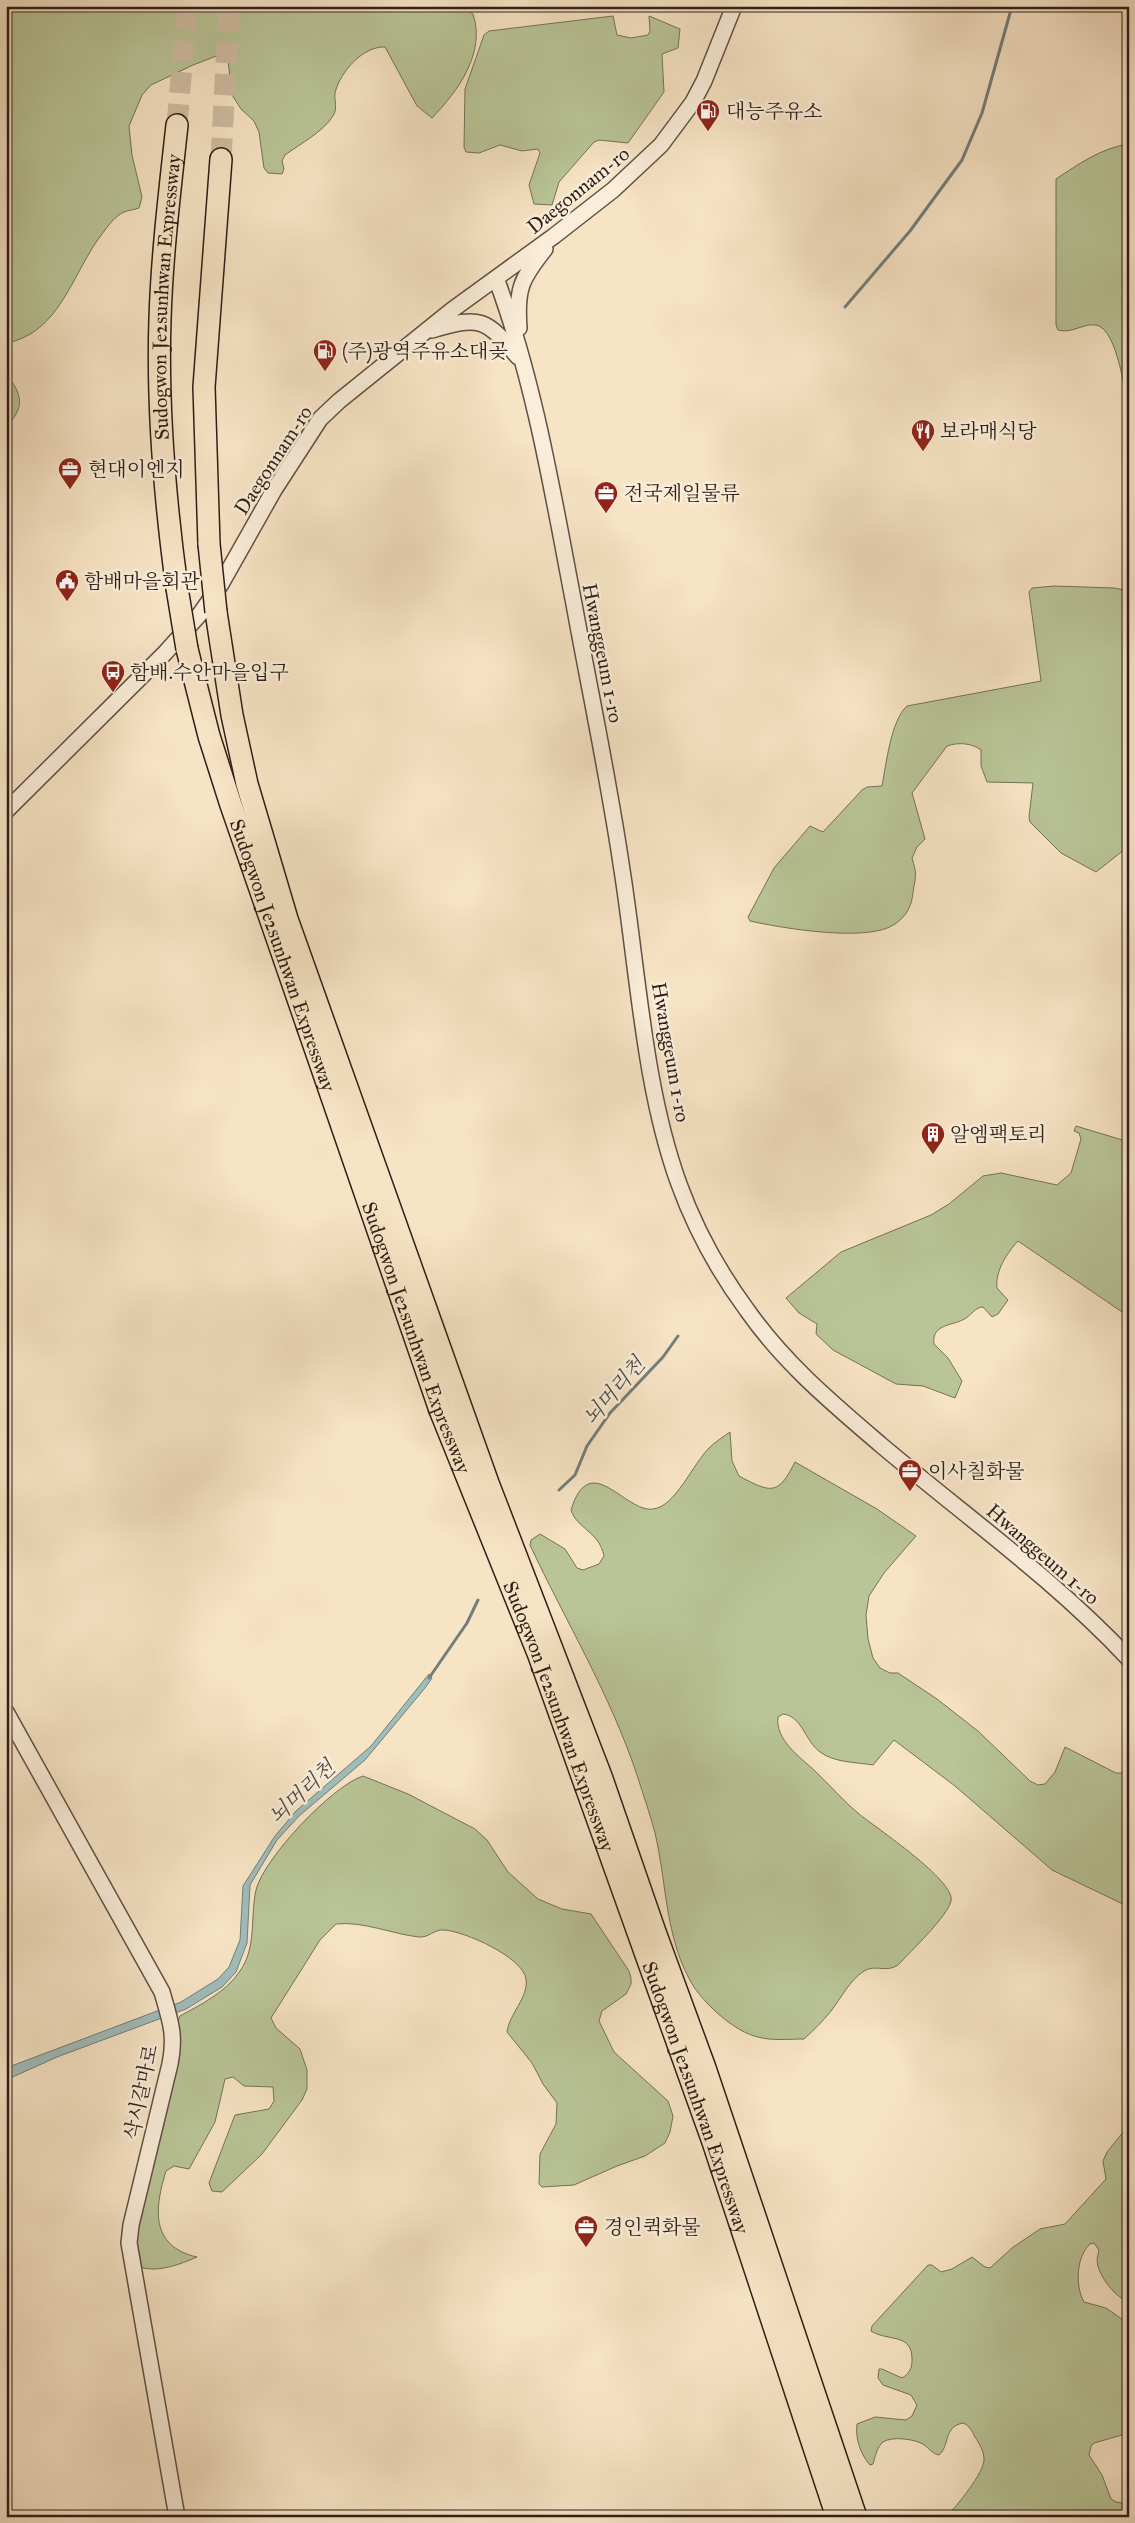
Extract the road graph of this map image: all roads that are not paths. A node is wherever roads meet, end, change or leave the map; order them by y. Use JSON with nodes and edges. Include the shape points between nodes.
{"nodes":[{"id":1,"x":734,"y":6,"type":"edge"},
{"id":2,"x":177,"y":125,"type":"tunnel mouth"},
{"id":3,"x":221,"y":159,"type":"tunnel mouth"},
{"id":4,"x":554,"y":236,"type":"junction"},
{"id":5,"x":496,"y":278,"type":"junction"},
{"id":6,"x":427,"y":332,"type":"junction"},
{"id":7,"x":523,"y":362,"type":"junction"},
{"id":8,"x":6,"y":811,"type":"edge"},
{"id":9,"x":1129,"y":1659,"type":"edge"},
{"id":10,"x":6,"y":1712,"type":"edge"},
{"id":11,"x":177,"y":2517,"type":"edge"},
{"id":12,"x":837,"y":2517,"type":"edge"},
{"id":13,"x":856,"y":2517,"type":"edge"}],
"edges":[{"from":1,"to":4,"type":"street","name":"Daegonnam-ro","via":[[704,81],[662,145],[634,172]]},
{"from":2,"to":12,"type":"highway","name":"Sudogwon Je2sunhwan Expressway","bridge":true,"via":[[160,320],[165,465],[177,588],[187,649],[206,727],[440,1410],[538,1653],[713,2142]]},
{"from":3,"to":13,"type":"highway","name":"Sudogwon Je2sunhwan Expressway","bridge":true,"via":[[204,387],[209,544],[232,715],[264,848],[488,1483],[601,1776],[706,2068]]},
{"from":4,"to":5,"type":"street","name":"Daegonnam-ro"},
{"from":4,"to":7,"type":"street","via":[[523,278],[520,288]]},
{"from":5,"to":6,"type":"street","name":"Daegonnam-ro"},
{"from":5,"to":7,"type":"street","name":"Hwanggeum 1-ro"},
{"from":6,"to":7,"type":"street","via":[[458,322],[485,324],[494,328]]},
{"from":6,"to":8,"type":"street","name":"Daegonnam-ro","via":[[339,401],[320,420],[200,614]]},
{"from":7,"to":9,"type":"street","name":"Hwanggeum 1-ro","via":[[559,526],[610,792],[658,1108],[678,1182],[700,1232],[747,1310],[779,1352],[814,1388],[1029,1567]]},
{"from":10,"to":11,"type":"street","name":"삭시갈마로","via":[[163,1997],[173,2031],[170,2064],[130,2225],[129,2243]]}]}
